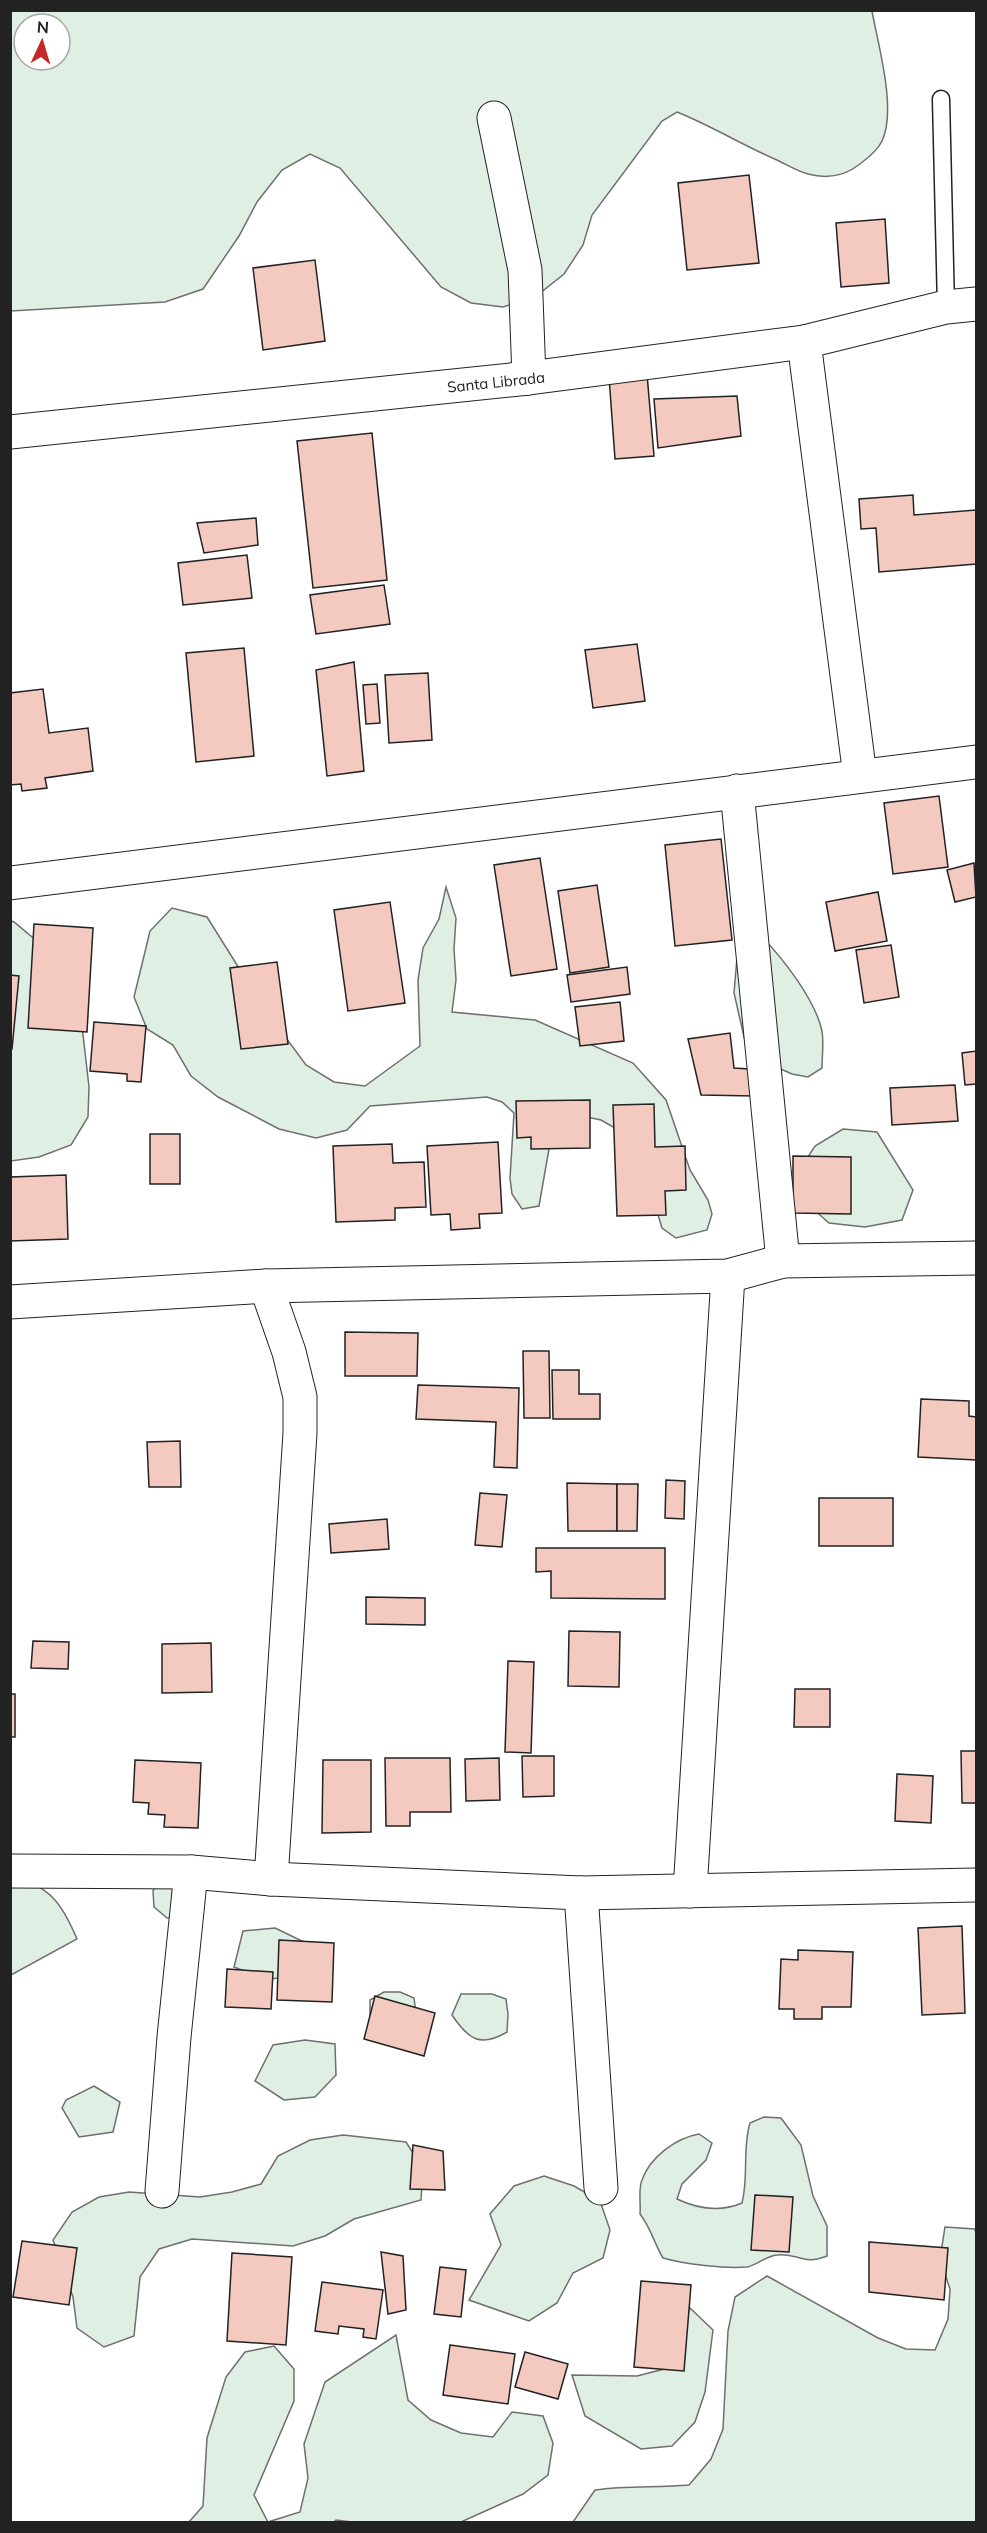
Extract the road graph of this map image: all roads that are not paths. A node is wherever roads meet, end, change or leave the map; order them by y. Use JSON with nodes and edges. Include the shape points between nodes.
{"nodes":[{"id":1,"x":941,"y":99,"type":"dead end"},
{"id":2,"x":494,"y":118,"type":"dead end"},
{"id":3,"x":962,"y":305,"type":"edge"},
{"id":4,"x":804,"y":342,"type":"junction"},
{"id":5,"x":529,"y":378,"type":"junction"},
{"id":6,"x":10,"y":432,"type":"edge"},
{"id":7,"x":976,"y":762,"type":"edge"},
{"id":8,"x":860,"y":776,"type":"junction"},
{"id":9,"x":737,"y":791,"type":"junction"},
{"id":10,"x":10,"y":883,"type":"edge"},
{"id":11,"x":976,"y":1258,"type":"edge"},
{"id":12,"x":783,"y":1261,"type":"junction"},
{"id":13,"x":728,"y":1276,"type":"junction"},
{"id":14,"x":266,"y":1286,"type":"junction"},
{"id":15,"x":10,"y":1302,"type":"edge"},
{"id":16,"x":10,"y":1871,"type":"edge"},
{"id":17,"x":191,"y":1872,"type":"junction"},
{"id":18,"x":271,"y":1879,"type":"junction"},
{"id":19,"x":976,"y":1884,"type":"edge"},
{"id":20,"x":690,"y":1892,"type":"junction"},
{"id":21,"x":581,"y":1893,"type":"junction"},
{"id":22,"x":601,"y":2188,"type":"dead end"},
{"id":23,"x":162,"y":2191,"type":"dead end"}],
"edges":[{"from":1,"to":3,"type":"lane"},
{"from":2,"to":5,"type":"street","via":[[525,270]]},
{"from":3,"to":4,"type":"street","name":"Santa Librada"},
{"from":4,"to":5,"type":"street","name":"Santa Librada"},
{"from":4,"to":8,"type":"street"},
{"from":5,"to":6,"type":"street","name":"Santa Librada"},
{"from":7,"to":8,"type":"street"},
{"from":8,"to":9,"type":"street"},
{"from":9,"to":10,"type":"street"},
{"from":9,"to":12,"type":"street"},
{"from":11,"to":12,"type":"street"},
{"from":12,"to":13,"type":"street"},
{"from":13,"to":14,"type":"street"},
{"from":13,"to":20,"type":"street"},
{"from":14,"to":15,"type":"street"},
{"from":14,"to":18,"type":"street","via":[[300,1397]]},
{"from":16,"to":17,"type":"street"},
{"from":17,"to":18,"type":"street"},
{"from":17,"to":23,"type":"street"},
{"from":18,"to":21,"type":"street"},
{"from":19,"to":20,"type":"street"},
{"from":20,"to":21,"type":"street"},
{"from":21,"to":22,"type":"street"}]}
